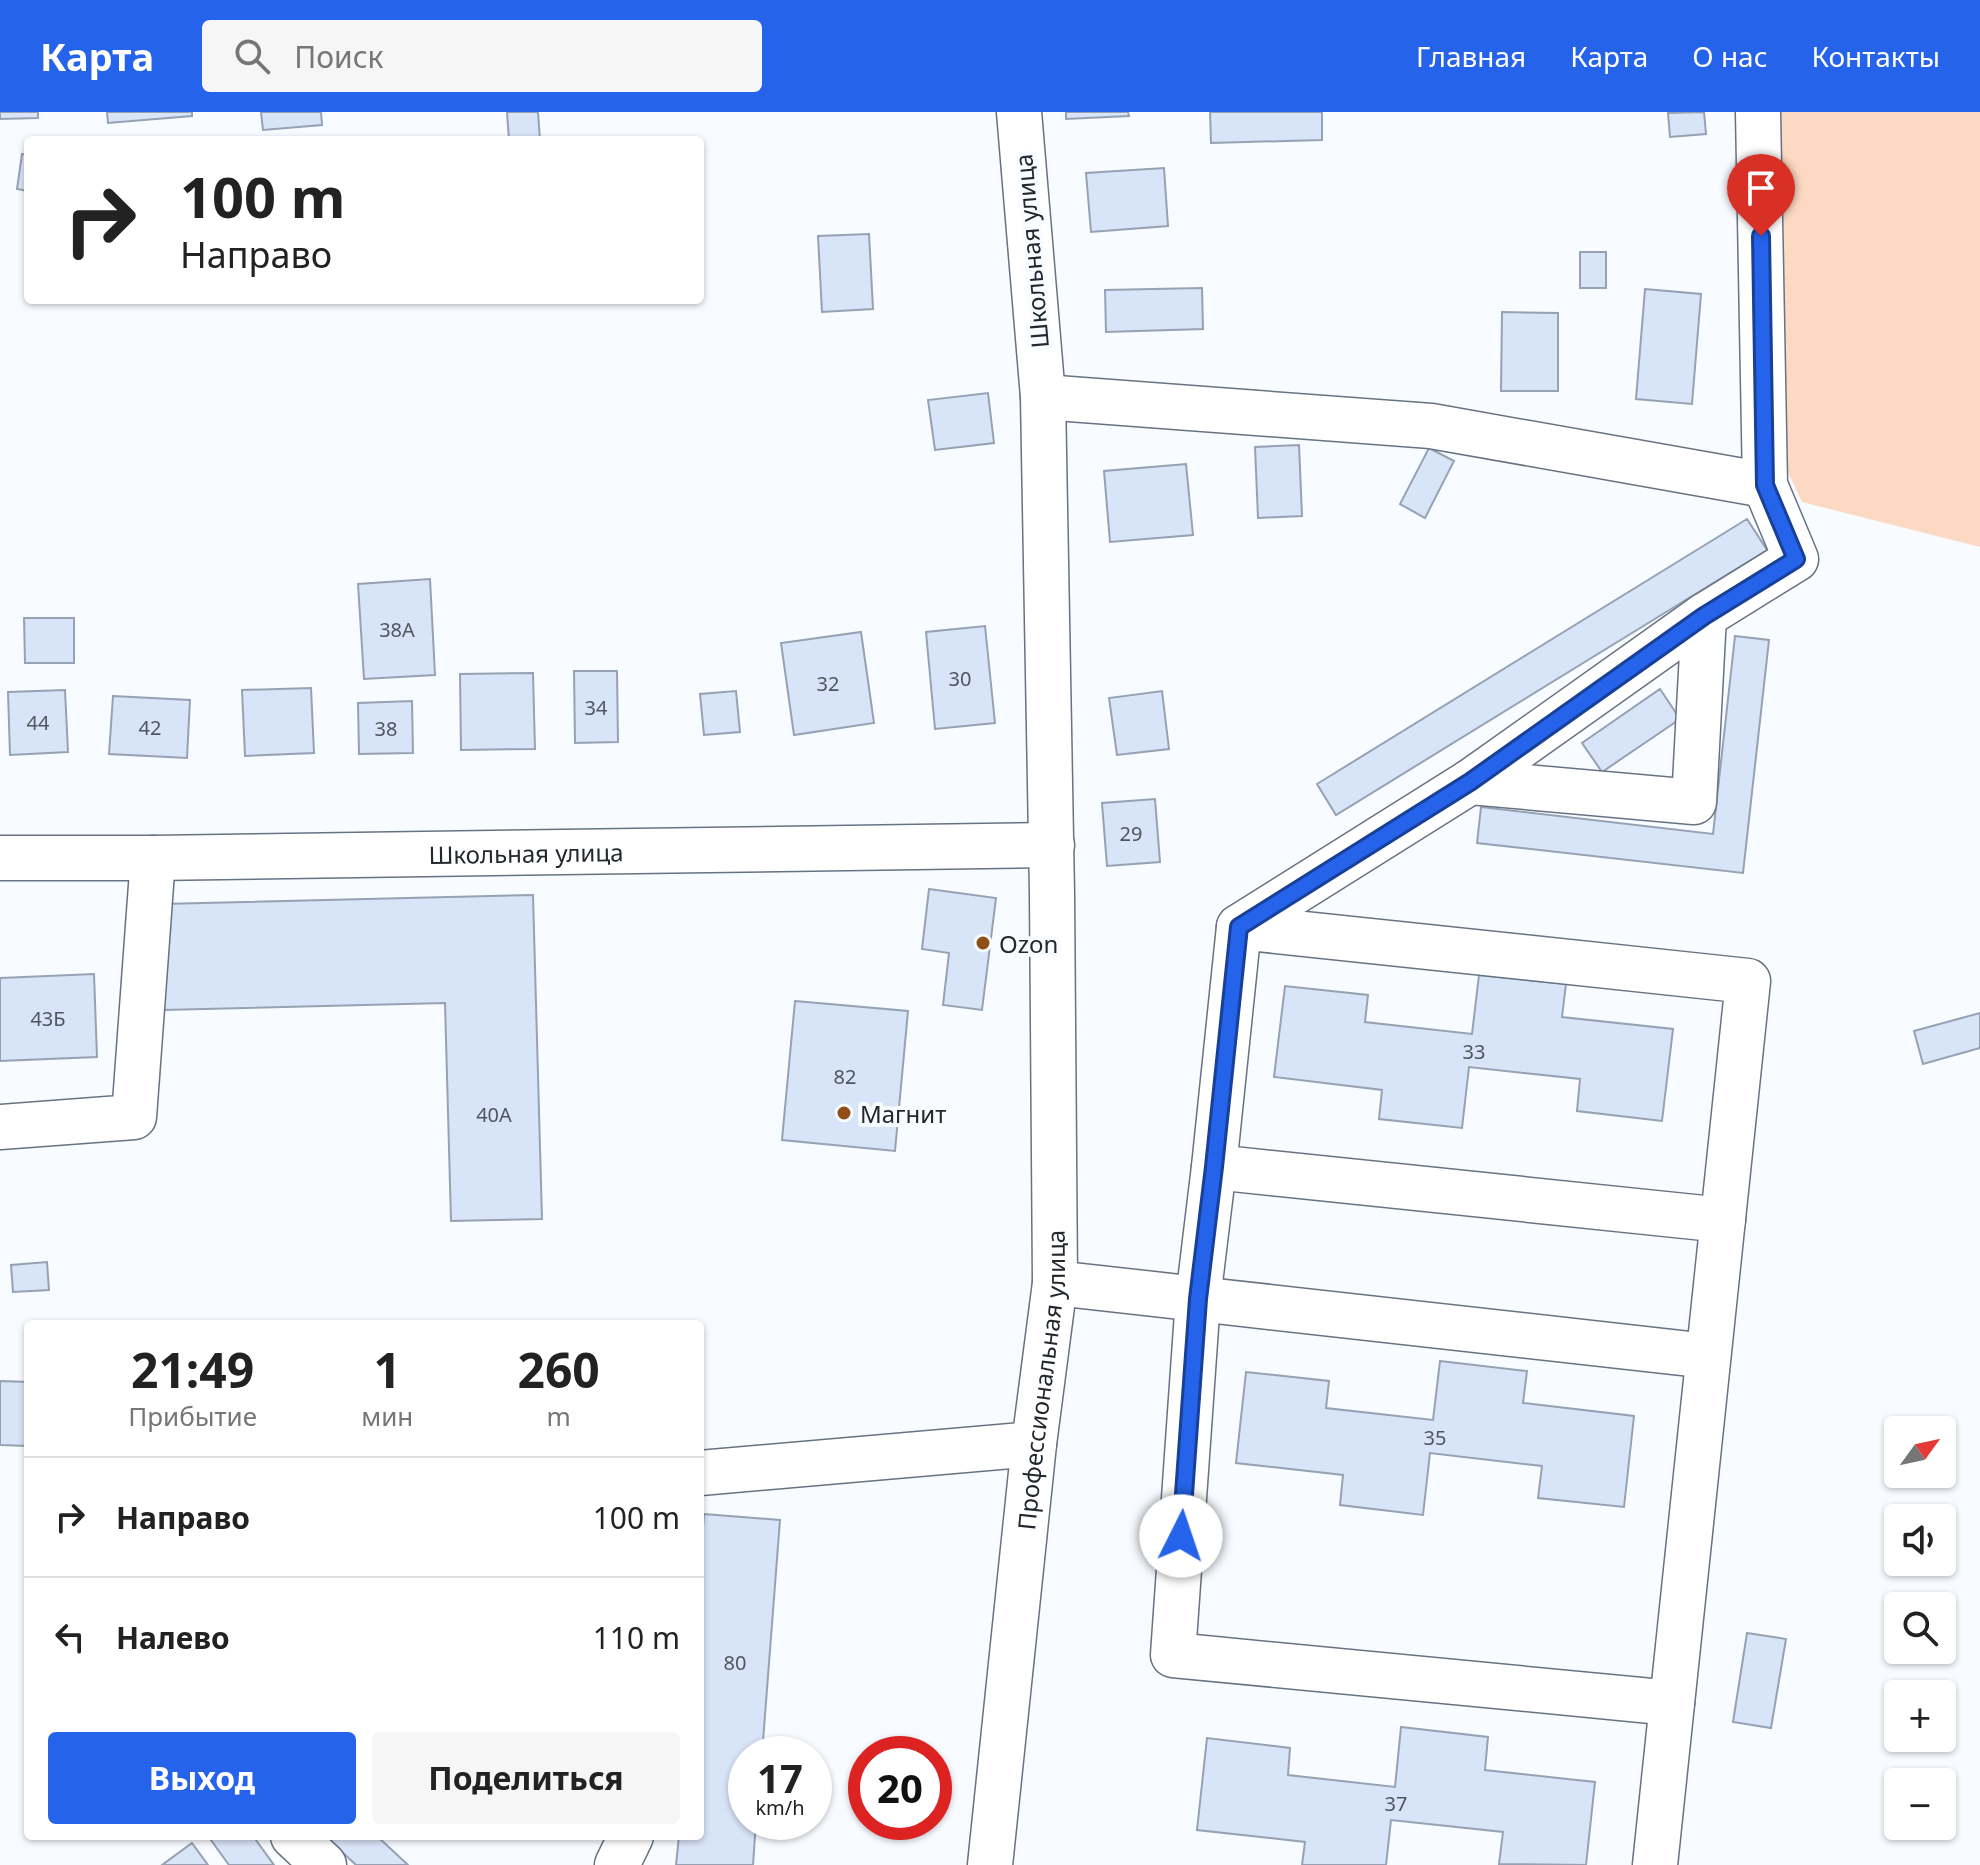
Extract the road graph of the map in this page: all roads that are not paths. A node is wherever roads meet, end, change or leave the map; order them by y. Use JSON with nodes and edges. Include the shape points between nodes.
{"nodes":[{"id":1,"x":1019,"y":112,"type":"edge"},
{"id":2,"x":1758,"y":112,"type":"edge"},
{"id":3,"x":1043,"y":394,"type":"junction"},
{"id":4,"x":1765,"y":485,"type":"junction"},
{"id":5,"x":1704,"y":616,"type":"junction"},
{"id":6,"x":1470,"y":782,"type":"junction"},
{"id":7,"x":1052,"y":845,"type":"junction"},
{"id":8,"x":0,"y":858,"type":"edge"},
{"id":9,"x":153,"y":858,"type":"junction"},
{"id":10,"x":1239,"y":927,"type":"junction"},
{"id":11,"x":0,"y":1127,"type":"edge"},
{"id":12,"x":1214,"y":1167,"type":"junction"},
{"id":13,"x":1723,"y":1220,"type":"junction"},
{"id":14,"x":1055,"y":1283,"type":"junction"},
{"id":15,"x":1198,"y":1299,"type":"junction"},
{"id":16,"x":1708,"y":1356,"type":"junction"},
{"id":17,"x":1034,"y":1444,"type":"junction"},
{"id":18,"x":704,"y":1473,"type":"edge"},
{"id":19,"x":1672,"y":1703,"type":"junction"},
{"id":20,"x":297,"y":1840,"type":"edge"},
{"id":21,"x":629,"y":1840,"type":"edge"},
{"id":22,"x":324,"y":1865,"type":"edge"},
{"id":23,"x":617,"y":1865,"type":"edge"},
{"id":24,"x":990,"y":1865,"type":"edge"},
{"id":25,"x":1655,"y":1865,"type":"edge"}],
"edges":[{"from":1,"to":3,"type":"street","name":"Школьная улица"},
{"from":2,"to":4,"type":"street"},
{"from":3,"to":4,"type":"street","via":[[1431,426]]},
{"from":3,"to":7,"type":"street","name":"Школьная улица"},
{"from":4,"to":5,"type":"street","via":[[1796,559]]},
{"from":5,"to":6,"type":"street"},
{"from":5,"to":6,"type":"street","via":[[1694,802]]},
{"from":6,"to":10,"type":"street"},
{"from":7,"to":9,"type":"street","name":"Школьная улица"},
{"from":7,"to":14,"type":"street","name":"Профессиональная улица"},
{"from":8,"to":9,"type":"street","name":"Школьная улица"},
{"from":9,"to":11,"type":"street","via":[[134,1117]]},
{"from":10,"to":12,"type":"street"},
{"from":10,"to":13,"type":"street","via":[[1748,981]]},
{"from":12,"to":13,"type":"street"},
{"from":12,"to":15,"type":"street"},
{"from":13,"to":16,"type":"street"},
{"from":14,"to":15,"type":"street"},
{"from":14,"to":17,"type":"street","name":"Профессиональная улица"},
{"from":15,"to":16,"type":"street"},
{"from":15,"to":19,"type":"street","via":[[1173,1655]]},
{"from":16,"to":19,"type":"street"},
{"from":17,"to":18,"type":"street"},
{"from":17,"to":24,"type":"street","name":"Профессиональная улица"},
{"from":19,"to":25,"type":"street"},
{"from":20,"to":22,"type":"street"},
{"from":21,"to":23,"type":"street"}]}
